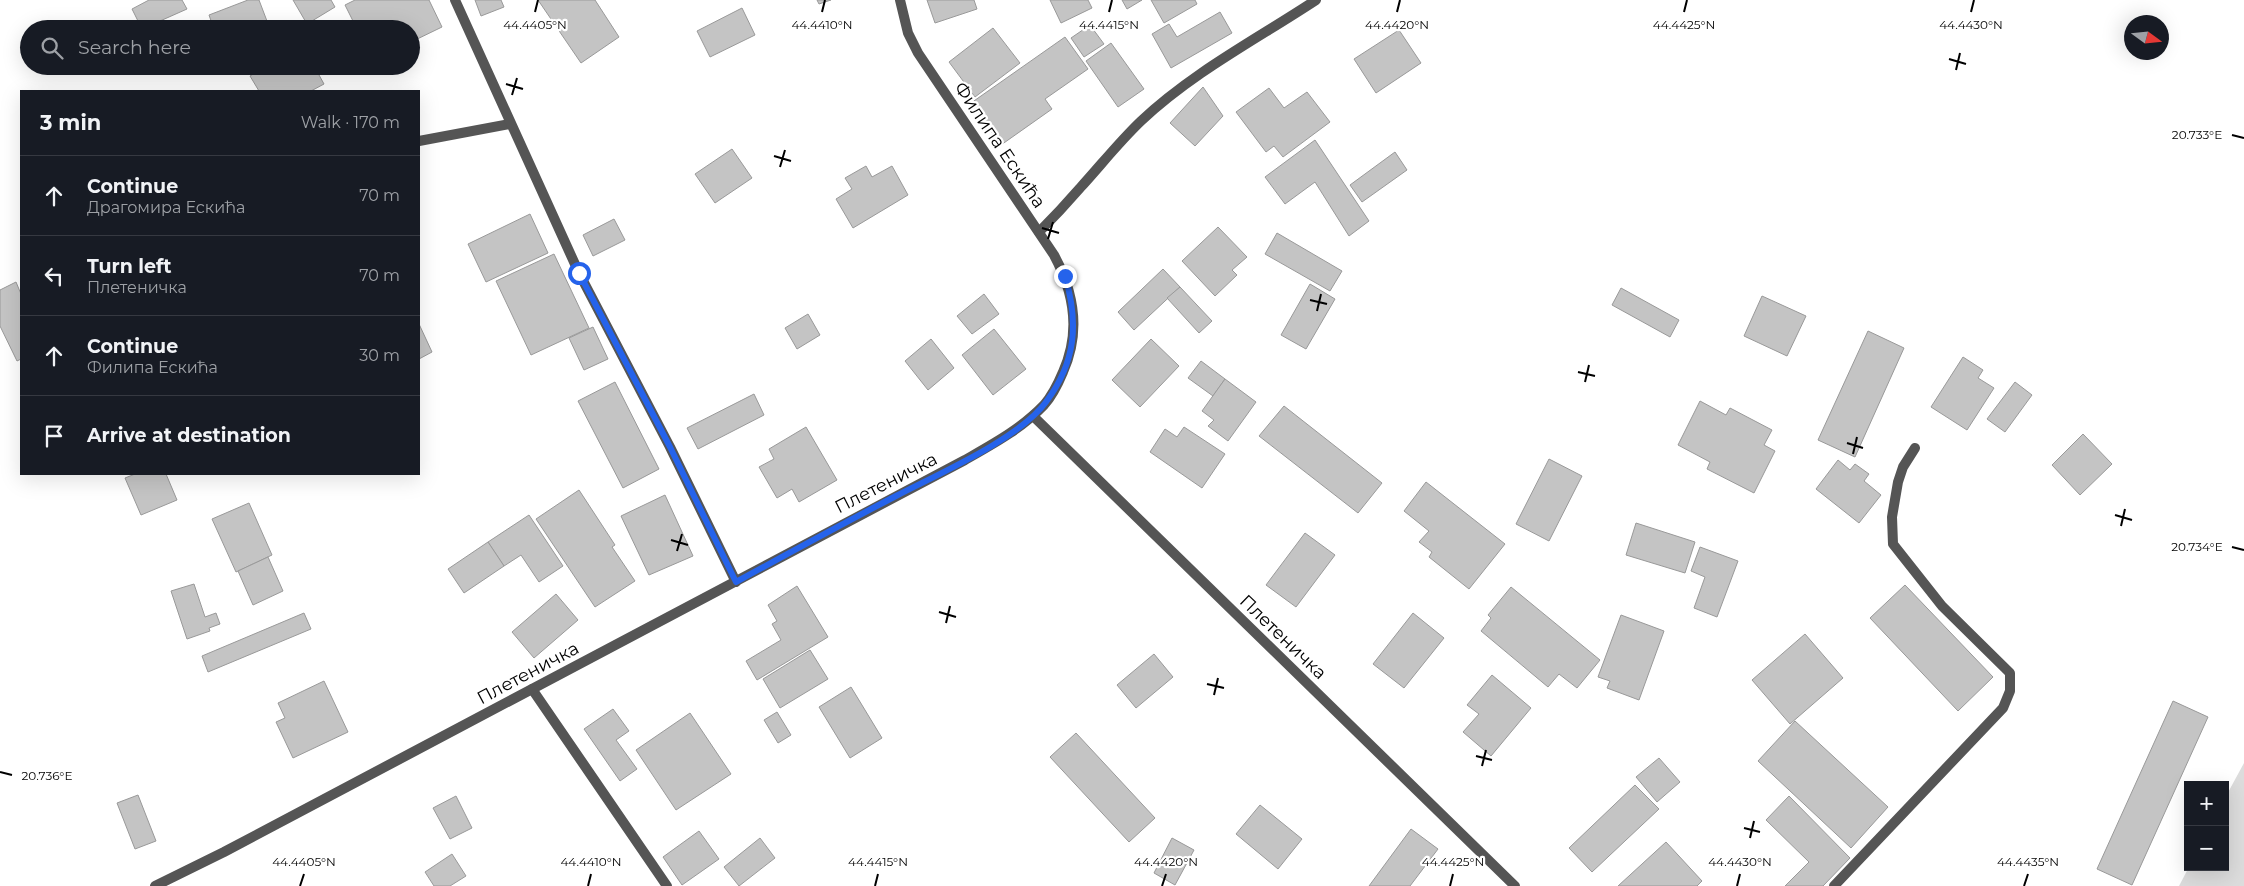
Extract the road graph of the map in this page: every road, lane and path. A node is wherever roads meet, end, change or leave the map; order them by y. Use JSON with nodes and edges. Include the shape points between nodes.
{"nodes":[{"id":1,"x":455,"y":0,"type":"edge"},
{"id":2,"x":900,"y":0,"type":"edge"},
{"id":3,"x":1316,"y":0,"type":"edge"},
{"id":4,"x":510,"y":124,"type":"junction"},
{"id":5,"x":420,"y":140,"type":"edge"},
{"id":6,"x":1039,"y":232,"type":"junction"},
{"id":7,"x":1033,"y":416,"type":"junction"},
{"id":8,"x":1915,"y":448,"type":"dead end"},
{"id":9,"x":736,"y":582,"type":"junction"},
{"id":10,"x":532,"y":689,"type":"junction"},
{"id":11,"x":155,"y":886,"type":"edge"},
{"id":12,"x":667,"y":886,"type":"edge"},
{"id":13,"x":1514,"y":886,"type":"edge"},
{"id":14,"x":1834,"y":886,"type":"edge"}],
"edges":[{"from":1,"to":4,"type":"street"},
{"from":2,"to":6,"type":"street","name":"Филипа Ескића","via":[[908,33],[918,53]]},
{"from":3,"to":6,"type":"street","via":[[1176,91],[1109,153]]},
{"from":4,"to":5,"type":"street"},
{"from":4,"to":9,"type":"street","via":[[579,273]]},
{"from":6,"to":7,"type":"street","name":"Филипа Ескића","via":[[1065,276],[1074,320],[1068,362],[1057,386]]},
{"from":7,"to":9,"type":"street","name":"Плетеничка","via":[[1013,432],[965,460]]},
{"from":7,"to":13,"type":"street","name":"Плетеничка"},
{"from":8,"to":14,"type":"street","via":[[1898,482],[1892,518],[1893,544],[1942,606],[2010,673],[2010,692],[2003,708]]},
{"from":9,"to":10,"type":"street","name":"Плетеничка"},
{"from":10,"to":11,"type":"street","name":"Плетеничка"},
{"from":10,"to":12,"type":"street"}]}
